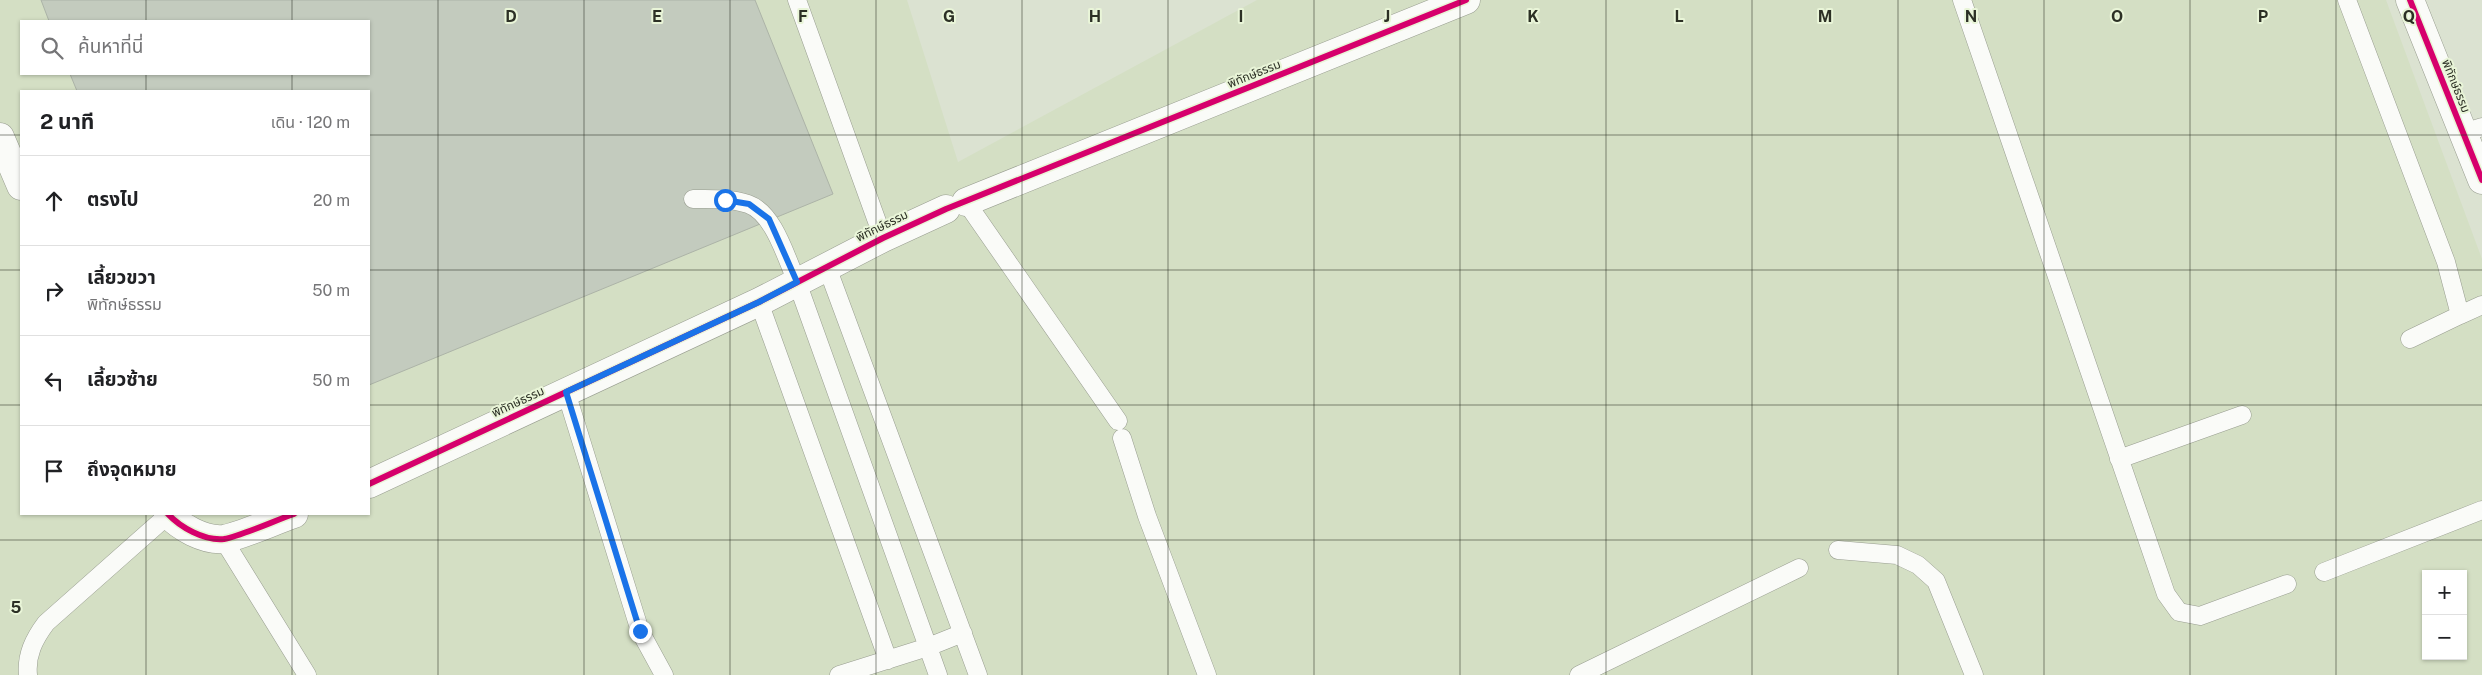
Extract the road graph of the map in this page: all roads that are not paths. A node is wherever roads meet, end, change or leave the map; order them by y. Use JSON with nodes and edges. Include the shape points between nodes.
{"nodes":[{"id":1,"x":797,"y":0,"type":"edge"},
{"id":2,"x":1466,"y":0,"type":"edge"},
{"id":3,"x":1962,"y":0,"type":"edge"},
{"id":4,"x":2346,"y":0,"type":"edge"},
{"id":5,"x":2410,"y":0,"type":"edge"},
{"id":6,"x":2472,"y":130,"type":"edge"},
{"id":7,"x":0,"y":137,"type":"edge"},
{"id":8,"x":2482,"y":180,"type":"edge"},
{"id":9,"x":20,"y":184,"type":"edge"},
{"id":10,"x":693,"y":199,"type":"dead end"},
{"id":11,"x":956,"y":205,"type":"junction"},
{"id":12,"x":882,"y":238,"type":"junction"},
{"id":13,"x":828,"y":267,"type":"junction"},
{"id":14,"x":797,"y":282,"type":"junction"},
{"id":15,"x":759,"y":302,"type":"junction"},
{"id":16,"x":2482,"y":304,"type":"edge"},
{"id":17,"x":2460,"y":314,"type":"junction"},
{"id":18,"x":2410,"y":339,"type":"dead end"},
{"id":19,"x":566,"y":392,"type":"junction"},
{"id":20,"x":2242,"y":415,"type":"dead end"},
{"id":21,"x":1118,"y":421,"type":"dead end"},
{"id":22,"x":1122,"y":438,"type":"dead end"},
{"id":23,"x":2119,"y":459,"type":"junction"},
{"id":24,"x":370,"y":484,"type":"edge"},
{"id":25,"x":2482,"y":510,"type":"edge"},
{"id":26,"x":167,"y":515,"type":"edge"},
{"id":27,"x":169,"y":515,"type":"edge"},
{"id":28,"x":291,"y":515,"type":"edge"},
{"id":29,"x":223,"y":539,"type":"junction"},
{"id":30,"x":1838,"y":550,"type":"dead end"},
{"id":31,"x":1798,"y":568,"type":"dead end"},
{"id":32,"x":2324,"y":572,"type":"dead end"},
{"id":33,"x":2287,"y":584,"type":"dead end"},
{"id":34,"x":963,"y":633,"type":"junction"},
{"id":35,"x":928,"y":647,"type":"junction"},
{"id":36,"x":888,"y":660,"type":"junction"},
{"id":37,"x":28,"y":675,"type":"edge"},
{"id":38,"x":307,"y":675,"type":"edge"},
{"id":39,"x":664,"y":675,"type":"edge"},
{"id":40,"x":838,"y":675,"type":"edge"},
{"id":41,"x":938,"y":675,"type":"edge"},
{"id":42,"x":978,"y":675,"type":"edge"},
{"id":43,"x":1207,"y":675,"type":"edge"},
{"id":44,"x":1579,"y":675,"type":"edge"},
{"id":45,"x":1974,"y":675,"type":"edge"}],
"edges":[{"from":1,"to":12,"type":"lane"},
{"from":2,"to":11,"type":"street","name":"พิทักษ์ธรรม"},
{"from":3,"to":23,"type":"lane"},
{"from":4,"to":17,"type":"lane","via":[[2446,262]]},
{"from":5,"to":6,"type":"street","name":"พิทักษ์ธรรม"},
{"from":6,"to":8,"type":"street","name":"พิทักษ์ธรรม"},
{"from":7,"to":9,"type":"street"},
{"from":10,"to":14,"type":"lane","via":[[749,204],[769,219]]},
{"from":11,"to":12,"type":"street","name":"พิทักษ์ธรรม"},
{"from":11,"to":21,"type":"lane"},
{"from":12,"to":13,"type":"street","name":"พิทักษ์ธรรม"},
{"from":13,"to":14,"type":"street","name":"พิทักษ์ธรรม"},
{"from":13,"to":34,"type":"lane"},
{"from":14,"to":15,"type":"street","name":"พิทักษ์ธรรม"},
{"from":14,"to":35,"type":"lane"},
{"from":15,"to":19,"type":"street","name":"พิทักษ์ธรรม"},
{"from":15,"to":36,"type":"lane"},
{"from":16,"to":17,"type":"lane"},
{"from":17,"to":18,"type":"lane"},
{"from":19,"to":24,"type":"street","name":"พิทักษ์ธรรม"},
{"from":19,"to":39,"type":"lane","via":[[640,631]]},
{"from":20,"to":23,"type":"lane"},
{"from":22,"to":43,"type":"lane","via":[[1147,516]]},
{"from":23,"to":33,"type":"lane","via":[[2166,594],[2179,612],[2200,616]]},
{"from":25,"to":32,"type":"lane"},
{"from":26,"to":37,"type":"lane","via":[[46,623],[34,639],[27,664]]},
{"from":27,"to":29,"type":"street","via":[[185,528]]},
{"from":28,"to":29,"type":"street"},
{"from":29,"to":38,"type":"lane"},
{"from":30,"to":45,"type":"lane","via":[[1897,555],[1918,565],[1936,581]]},
{"from":31,"to":44,"type":"lane"},
{"from":34,"to":35,"type":"lane"},
{"from":34,"to":42,"type":"lane"},
{"from":35,"to":36,"type":"lane"},
{"from":35,"to":41,"type":"lane"},
{"from":36,"to":40,"type":"lane"}]}
